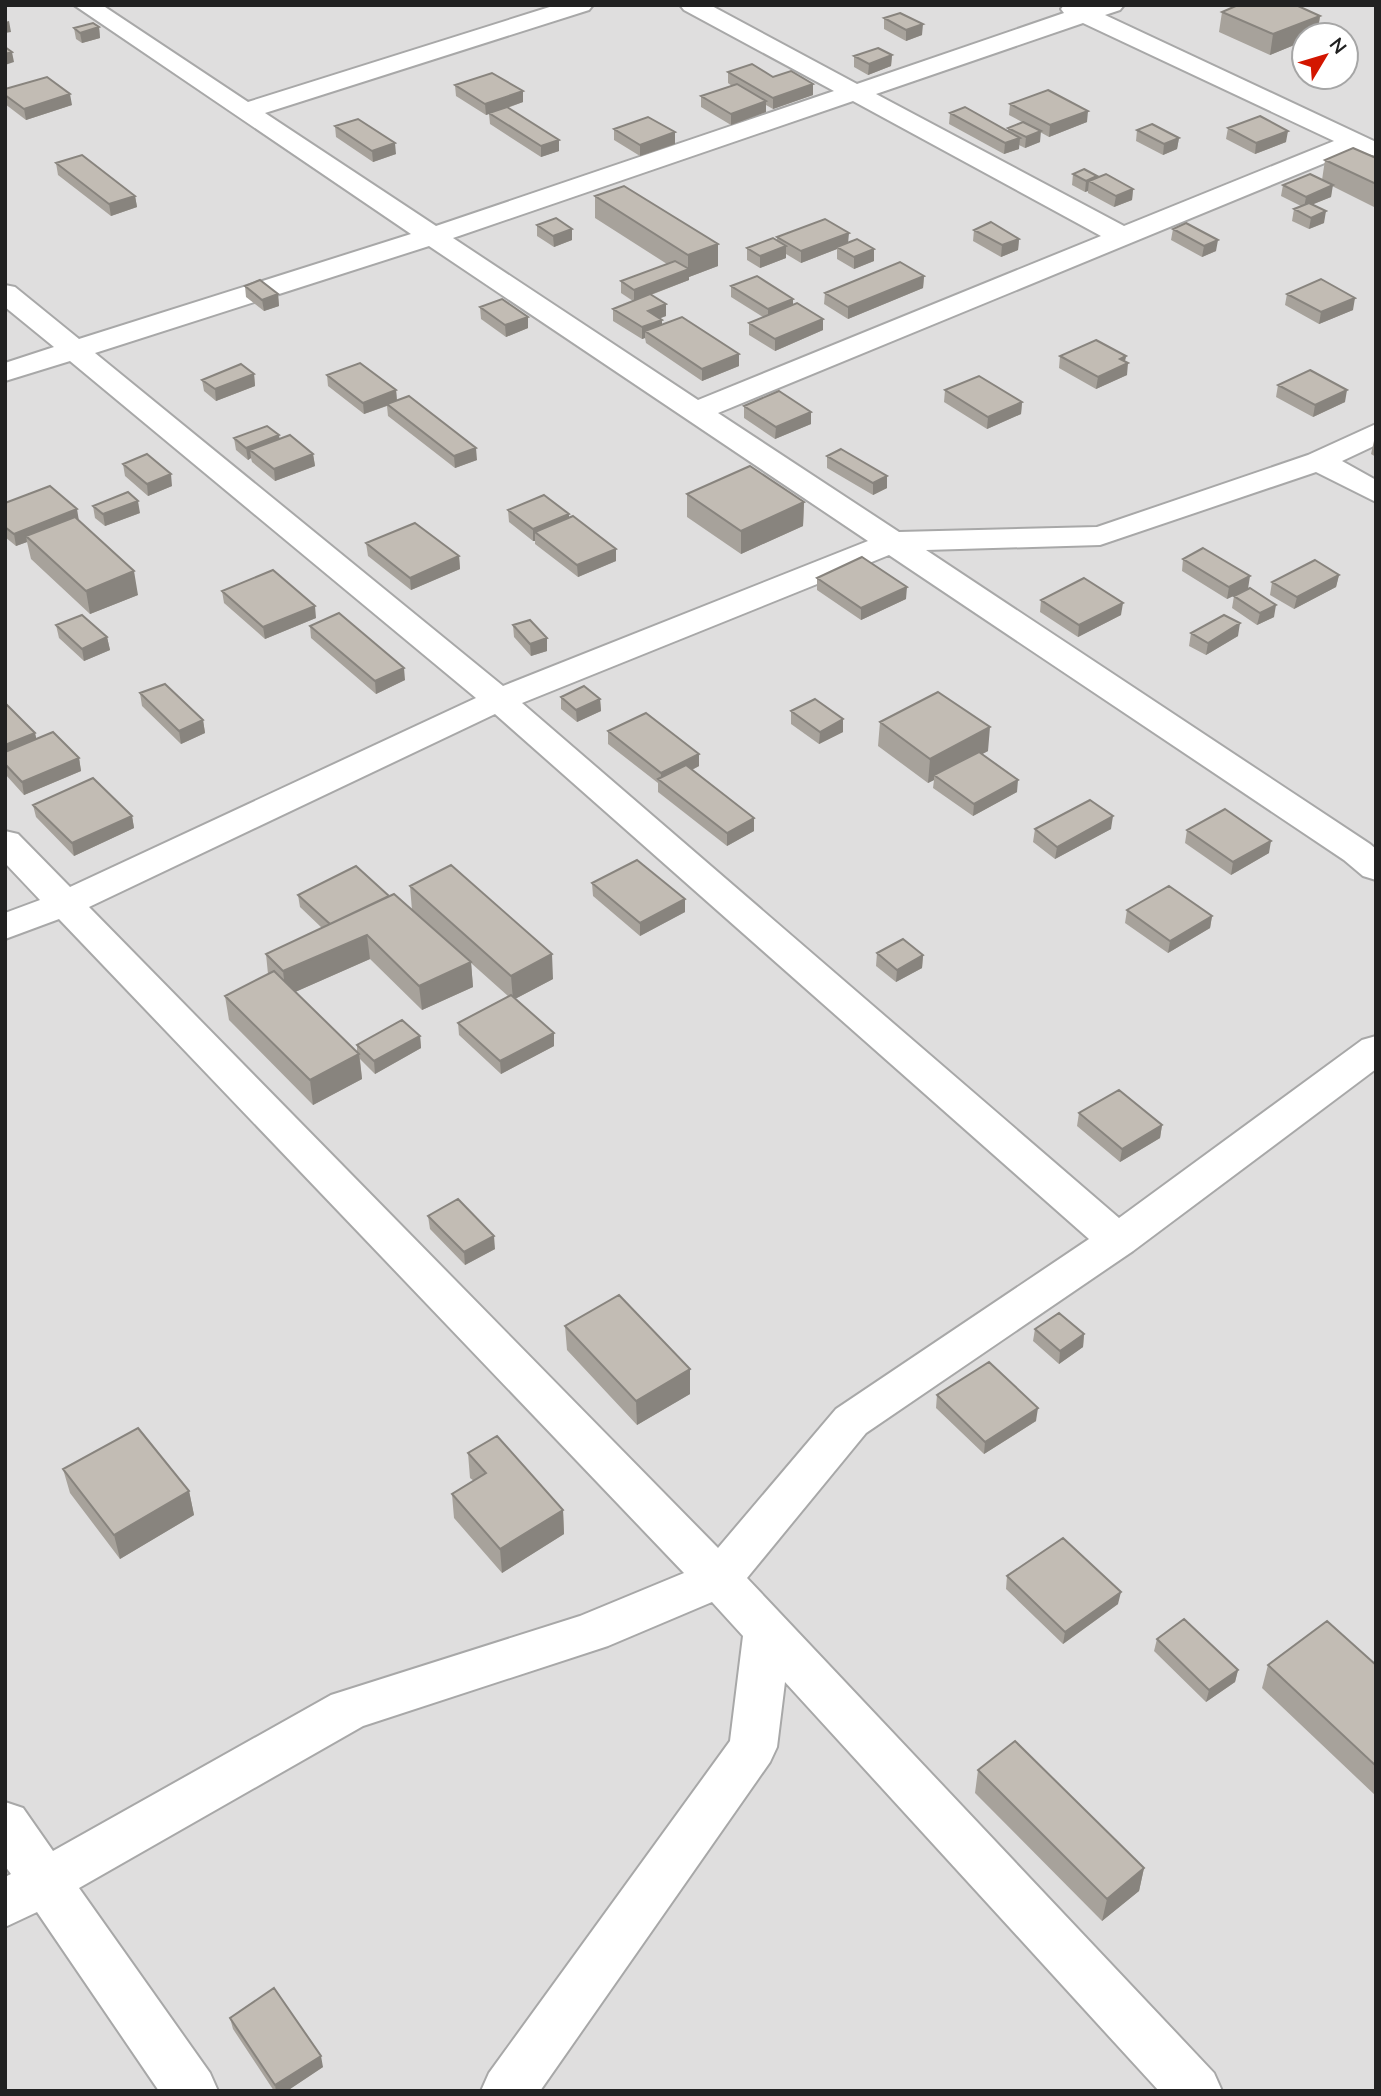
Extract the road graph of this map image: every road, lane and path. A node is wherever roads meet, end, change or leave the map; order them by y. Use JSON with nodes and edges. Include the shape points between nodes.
{"nodes":[{"id":1,"x":86,"y":5,"type":"edge"},
{"id":2,"x":581,"y":5,"type":"edge"},
{"id":3,"x":692,"y":5,"type":"edge"},
{"id":4,"x":1112,"y":5,"type":"edge"},
{"id":5,"x":1074,"y":10,"type":"edge"},
{"id":6,"x":854,"y":93,"type":"junction"},
{"id":7,"x":245,"y":111,"type":"junction"},
{"id":8,"x":1366,"y":146,"type":"edge"},
{"id":9,"x":432,"y":236,"type":"junction"},
{"id":10,"x":1122,"y":236,"type":"junction"},
{"id":11,"x":5,"y":293,"type":"edge"},
{"id":12,"x":74,"y":350,"type":"junction"},
{"id":13,"x":5,"y":372,"type":"edge"},
{"id":14,"x":696,"y":411,"type":"junction"},
{"id":15,"x":1376,"y":433,"type":"edge"},
{"id":16,"x":1319,"y":461,"type":"junction"},
{"id":17,"x":1376,"y":493,"type":"edge"},
{"id":18,"x":893,"y":542,"type":"junction"},
{"id":19,"x":499,"y":700,"type":"junction"},
{"id":20,"x":5,"y":842,"type":"edge"},
{"id":21,"x":1376,"y":868,"type":"edge"},
{"id":22,"x":66,"y":903,"type":"junction"},
{"id":23,"x":5,"y":927,"type":"edge"},
{"id":24,"x":1376,"y":1049,"type":"edge"},
{"id":25,"x":1118,"y":1240,"type":"junction"},
{"id":26,"x":719,"y":1578,"type":"junction"},
{"id":27,"x":767,"y":1631,"type":"junction"},
{"id":28,"x":5,"y":1825,"type":"edge"},
{"id":29,"x":25,"y":1893,"type":"edge"},
{"id":30,"x":191,"y":2091,"type":"edge"},
{"id":31,"x":508,"y":2091,"type":"edge"},
{"id":32,"x":1195,"y":2091,"type":"edge"}],
"edges":[{"from":1,"to":7,"type":"street"},
{"from":2,"to":7,"type":"street"},
{"from":3,"to":6,"type":"street"},
{"from":4,"to":5,"type":"street"},
{"from":5,"to":6,"type":"street"},
{"from":5,"to":8,"type":"street"},
{"from":6,"to":9,"type":"street"},
{"from":6,"to":10,"type":"street"},
{"from":7,"to":9,"type":"street"},
{"from":8,"to":10,"type":"street"},
{"from":9,"to":12,"type":"street"},
{"from":9,"to":14,"type":"street"},
{"from":10,"to":14,"type":"street"},
{"from":11,"to":12,"type":"street"},
{"from":12,"to":13,"type":"street"},
{"from":12,"to":19,"type":"street"},
{"from":14,"to":18,"type":"street"},
{"from":15,"to":16,"type":"street"},
{"from":16,"to":17,"type":"street"},
{"from":16,"to":18,"type":"street","via":[[1100,536]]},
{"from":18,"to":19,"type":"street"},
{"from":18,"to":21,"type":"street"},
{"from":19,"to":22,"type":"street"},
{"from":19,"to":25,"type":"street"},
{"from":20,"to":22,"type":"street"},
{"from":22,"to":23,"type":"street"},
{"from":22,"to":26,"type":"street"},
{"from":24,"to":25,"type":"street"},
{"from":25,"to":26,"type":"street","via":[[851,1421]]},
{"from":26,"to":27,"type":"street"},
{"from":26,"to":29,"type":"street","via":[[591,1632],[348,1710]]},
{"from":27,"to":31,"type":"street","via":[[753,1747]]},
{"from":27,"to":32,"type":"street"},
{"from":28,"to":29,"type":"street"},
{"from":29,"to":30,"type":"street"}]}
